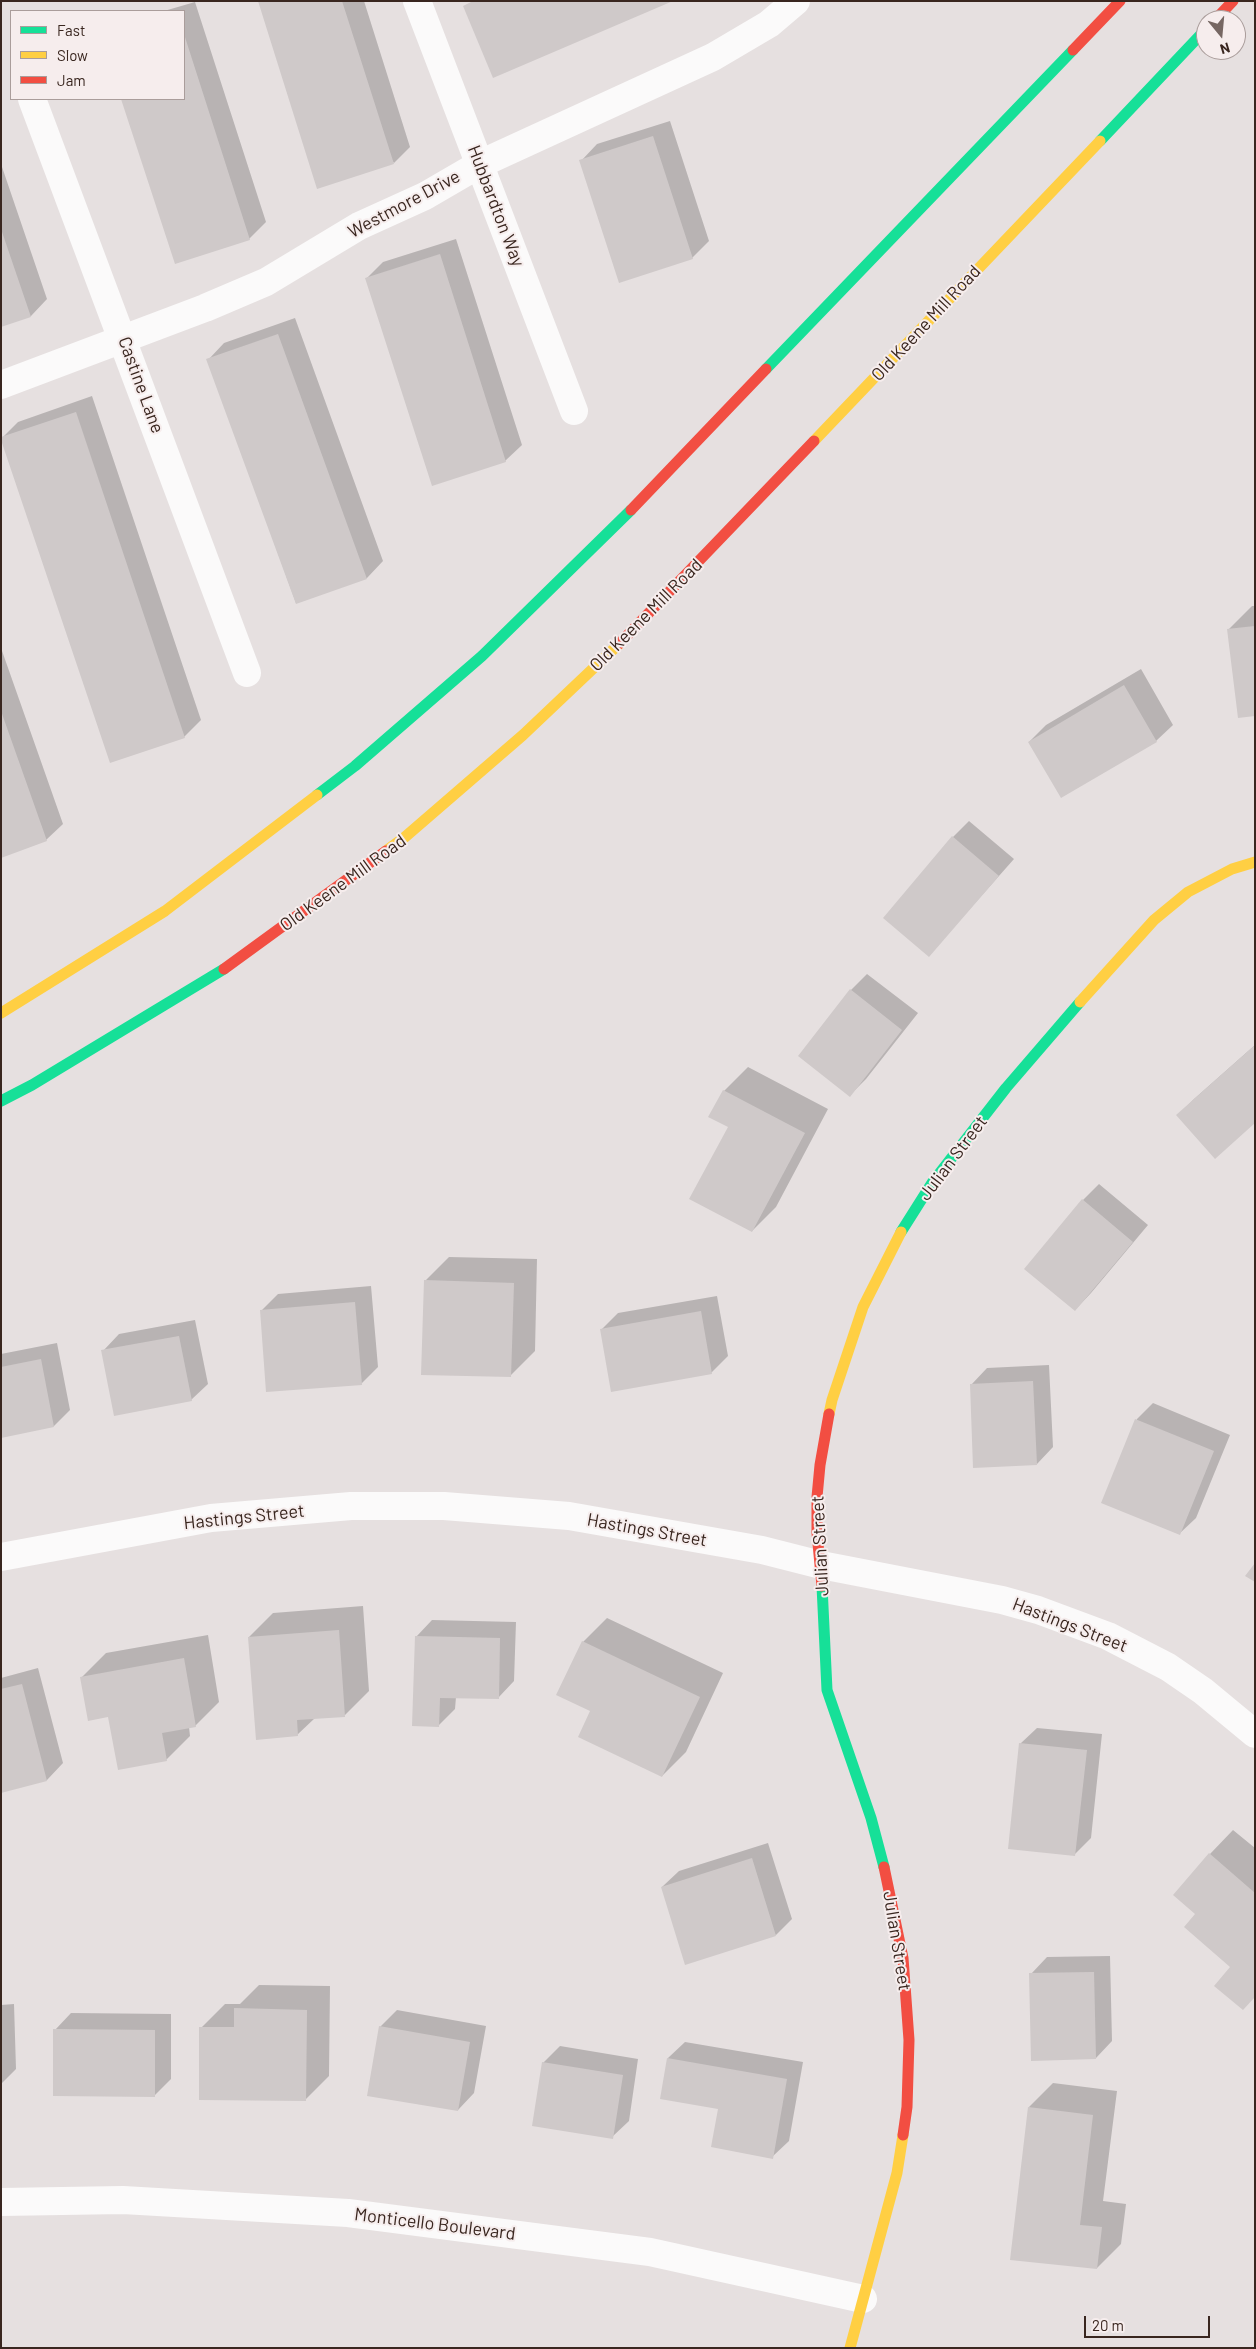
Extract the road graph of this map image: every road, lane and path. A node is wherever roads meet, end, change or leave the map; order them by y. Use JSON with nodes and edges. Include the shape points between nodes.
{"nodes":[{"id":1,"x":417,"y":1,"type":"edge"},
{"id":2,"x":796,"y":1,"type":"edge"},
{"id":3,"x":1120,"y":1,"type":"edge"},
{"id":4,"x":1196,"y":40,"type":"edge"},
{"id":5,"x":32,"y":100,"type":"edge"},
{"id":6,"x":480,"y":164,"type":"junction"},
{"id":7,"x":124,"y":339,"type":"junction"},
{"id":8,"x":1,"y":386,"type":"edge"},
{"id":9,"x":574,"y":411,"type":"dead end"},
{"id":10,"x":247,"y":673,"type":"dead end"},
{"id":11,"x":1255,"y":862,"type":"edge"},
{"id":12,"x":1,"y":1013,"type":"edge"},
{"id":13,"x":1,"y":1101,"type":"edge"},
{"id":14,"x":1,"y":1557,"type":"edge"},
{"id":15,"x":821,"y":1564,"type":"junction"},
{"id":16,"x":1255,"y":1734,"type":"edge"},
{"id":17,"x":1,"y":2202,"type":"edge"},
{"id":18,"x":863,"y":2299,"type":"junction"},
{"id":19,"x":850,"y":2348,"type":"edge"}],
"edges":[{"from":1,"to":6,"type":"street","name":"Hubbardton Way"},
{"from":2,"to":6,"type":"street","name":"Westmore Drive","via":[[769,24],[713,57]]},
{"from":3,"to":12,"type":"main road","via":[[616,526],[482,656],[355,766],[165,911]]},
{"from":4,"to":13,"type":"main road","name":"Old Keene Mill Road","via":[[638,626],[523,735],[405,837],[235,962]]},
{"from":5,"to":7,"type":"street","name":"Castine Lane"},
{"from":6,"to":7,"type":"street","name":"Westmore Drive","via":[[425,196],[359,226],[266,282]]},
{"from":6,"to":9,"type":"street","name":"Hubbardton Way"},
{"from":7,"to":8,"type":"street","name":"Westmore Drive"},
{"from":7,"to":10,"type":"street","name":"Castine Lane"},
{"from":11,"to":15,"type":"main road","name":"Julian Street","via":[[1232,869],[1188,892],[1154,920],[1006,1088],[932,1183],[902,1229],[864,1307],[832,1400],[817,1497]]},
{"from":14,"to":15,"type":"street","name":"Hastings Street","via":[[211,1518],[351,1506],[444,1506],[569,1516],[762,1550]]},
{"from":15,"to":16,"type":"street","name":"Hastings Street","via":[[1002,1600],[1108,1636],[1168,1667]]},
{"from":15,"to":18,"type":"main road","name":"Julian Street","via":[[827,1690],[871,1818],[889,1884],[903,1958],[909,2040],[907,2106],[897,2173]]},
{"from":17,"to":18,"type":"street","name":"Monticello Boulevard","via":[[123,2200],[348,2213],[650,2252]]},
{"from":18,"to":19,"type":"main road","name":"Julian Street"}]}
